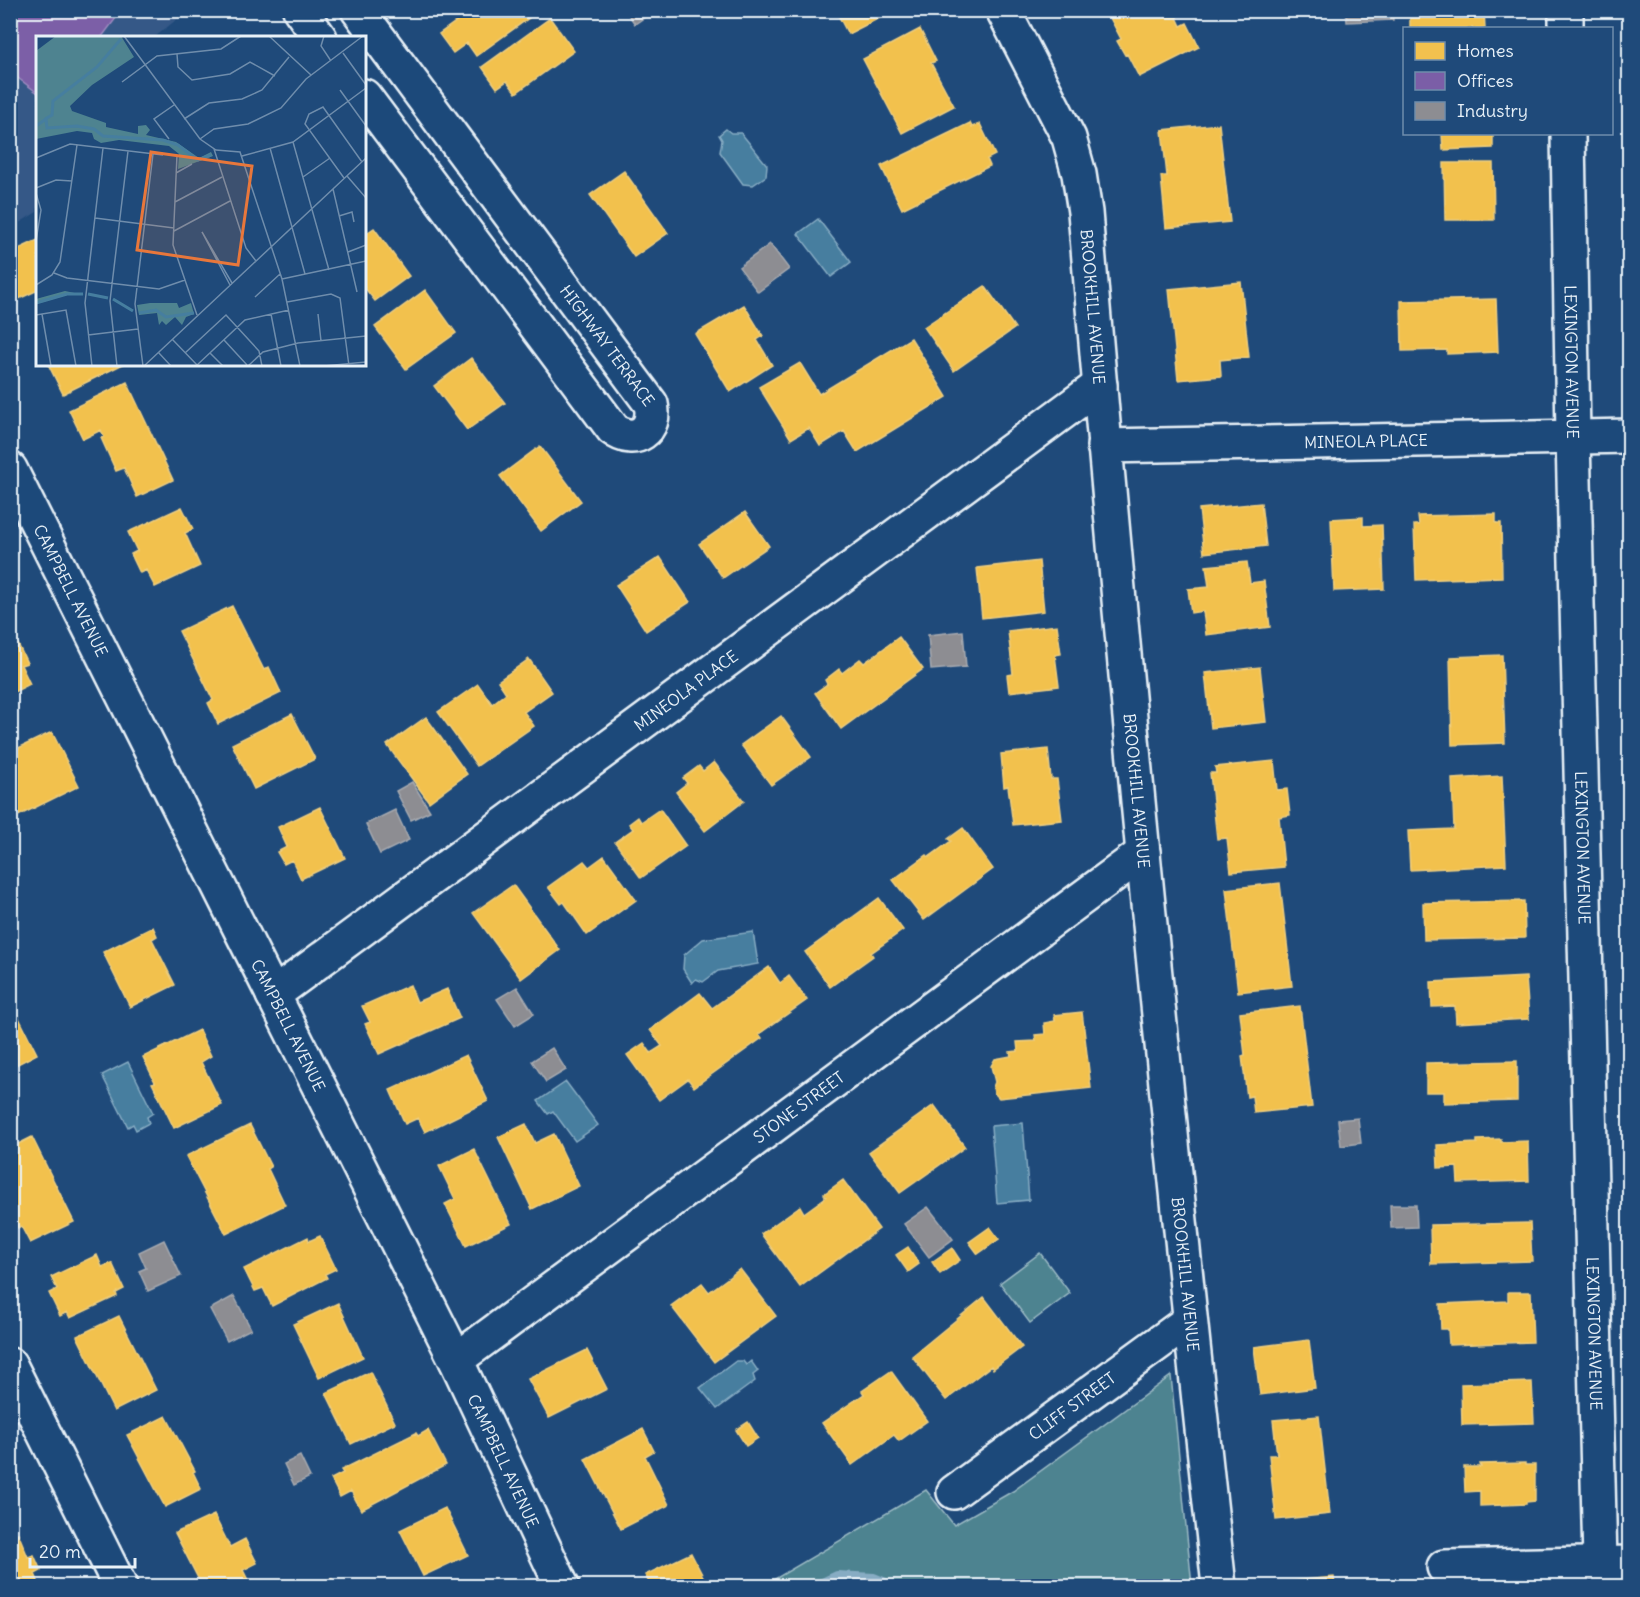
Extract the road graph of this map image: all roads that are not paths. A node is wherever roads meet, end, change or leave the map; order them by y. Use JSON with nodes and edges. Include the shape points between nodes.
{"nodes":[{"id":1,"x":300,"y":10,"type":"edge"},
{"id":2,"x":358,"y":10,"type":"edge"},
{"id":3,"x":1003,"y":10,"type":"edge"},
{"id":4,"x":1566,"y":10,"type":"edge"},
{"id":5,"x":1566,"y":27,"type":"edge"},
{"id":6,"x":320,"y":36,"type":"edge"},
{"id":7,"x":375,"y":54,"type":"edge"},
{"id":8,"x":366,"y":99,"type":"edge"},
{"id":9,"x":1568,"y":135,"type":"edge"},
{"id":10,"x":1100,"y":385,"type":"junction"},
{"id":11,"x":1629,"y":436,"type":"edge"},
{"id":12,"x":1573,"y":437,"type":"junction"},
{"id":13,"x":1104,"y":446,"type":"junction"},
{"id":14,"x":10,"y":468,"type":"edge"},
{"id":15,"x":1143,"y":853,"type":"junction"},
{"id":16,"x":273,"y":995,"type":"junction"},
{"id":17,"x":1190,"y":1320,"type":"junction"},
{"id":18,"x":456,"y":1360,"type":"junction"},
{"id":19,"x":10,"y":1365,"type":"edge"},
{"id":20,"x":954,"y":1492,"type":"dead end"},
{"id":21,"x":1615,"y":1563,"type":"edge"},
{"id":22,"x":1444,"y":1567,"type":"dead end"},
{"id":23,"x":120,"y":1587,"type":"edge"},
{"id":24,"x":562,"y":1587,"type":"edge"},
{"id":25,"x":1219,"y":1587,"type":"edge"}],
"edges":[{"from":1,"to":6,"type":"street"},
{"from":2,"to":7,"type":"street","name":"HIGHWAY TERRACE"},
{"from":3,"to":10,"type":"street","name":"BROOKHILL AVENUE","via":[[1069,138],[1079,174]]},
{"from":4,"to":5,"type":"street"},
{"from":7,"to":8,"type":"street","name":"HIGHWAY TERRACE","via":[[651,404],[653,413],[647,430],[628,436],[613,429]]},
{"from":9,"to":12,"type":"street","name":"LEXINGTON AVENUE"},
{"from":10,"to":13,"type":"street","name":"BROOKHILL AVENUE"},
{"from":10,"to":16,"type":"street","name":"MINEOLA PLACE"},
{"from":11,"to":12,"type":"street","name":"MINEOLA PLACE"},
{"from":12,"to":13,"type":"street","name":"MINEOLA PLACE"},
{"from":12,"to":21,"type":"street","name":"LEXINGTON AVENUE"},
{"from":13,"to":15,"type":"street","name":"BROOKHILL AVENUE"},
{"from":14,"to":16,"type":"street","name":"CAMPBELL AVENUE"},
{"from":15,"to":17,"type":"street","name":"BROOKHILL AVENUE"},
{"from":15,"to":18,"type":"street","name":"STONE STREET"},
{"from":16,"to":18,"type":"street","name":"CAMPBELL AVENUE"},
{"from":17,"to":20,"type":"street","name":"CLIFF STREET"},
{"from":17,"to":25,"type":"street","name":"BROOKHILL AVENUE"},
{"from":18,"to":24,"type":"street","name":"CAMPBELL AVENUE"},
{"from":19,"to":23,"type":"street"},
{"from":21,"to":22,"type":"street"}]}
